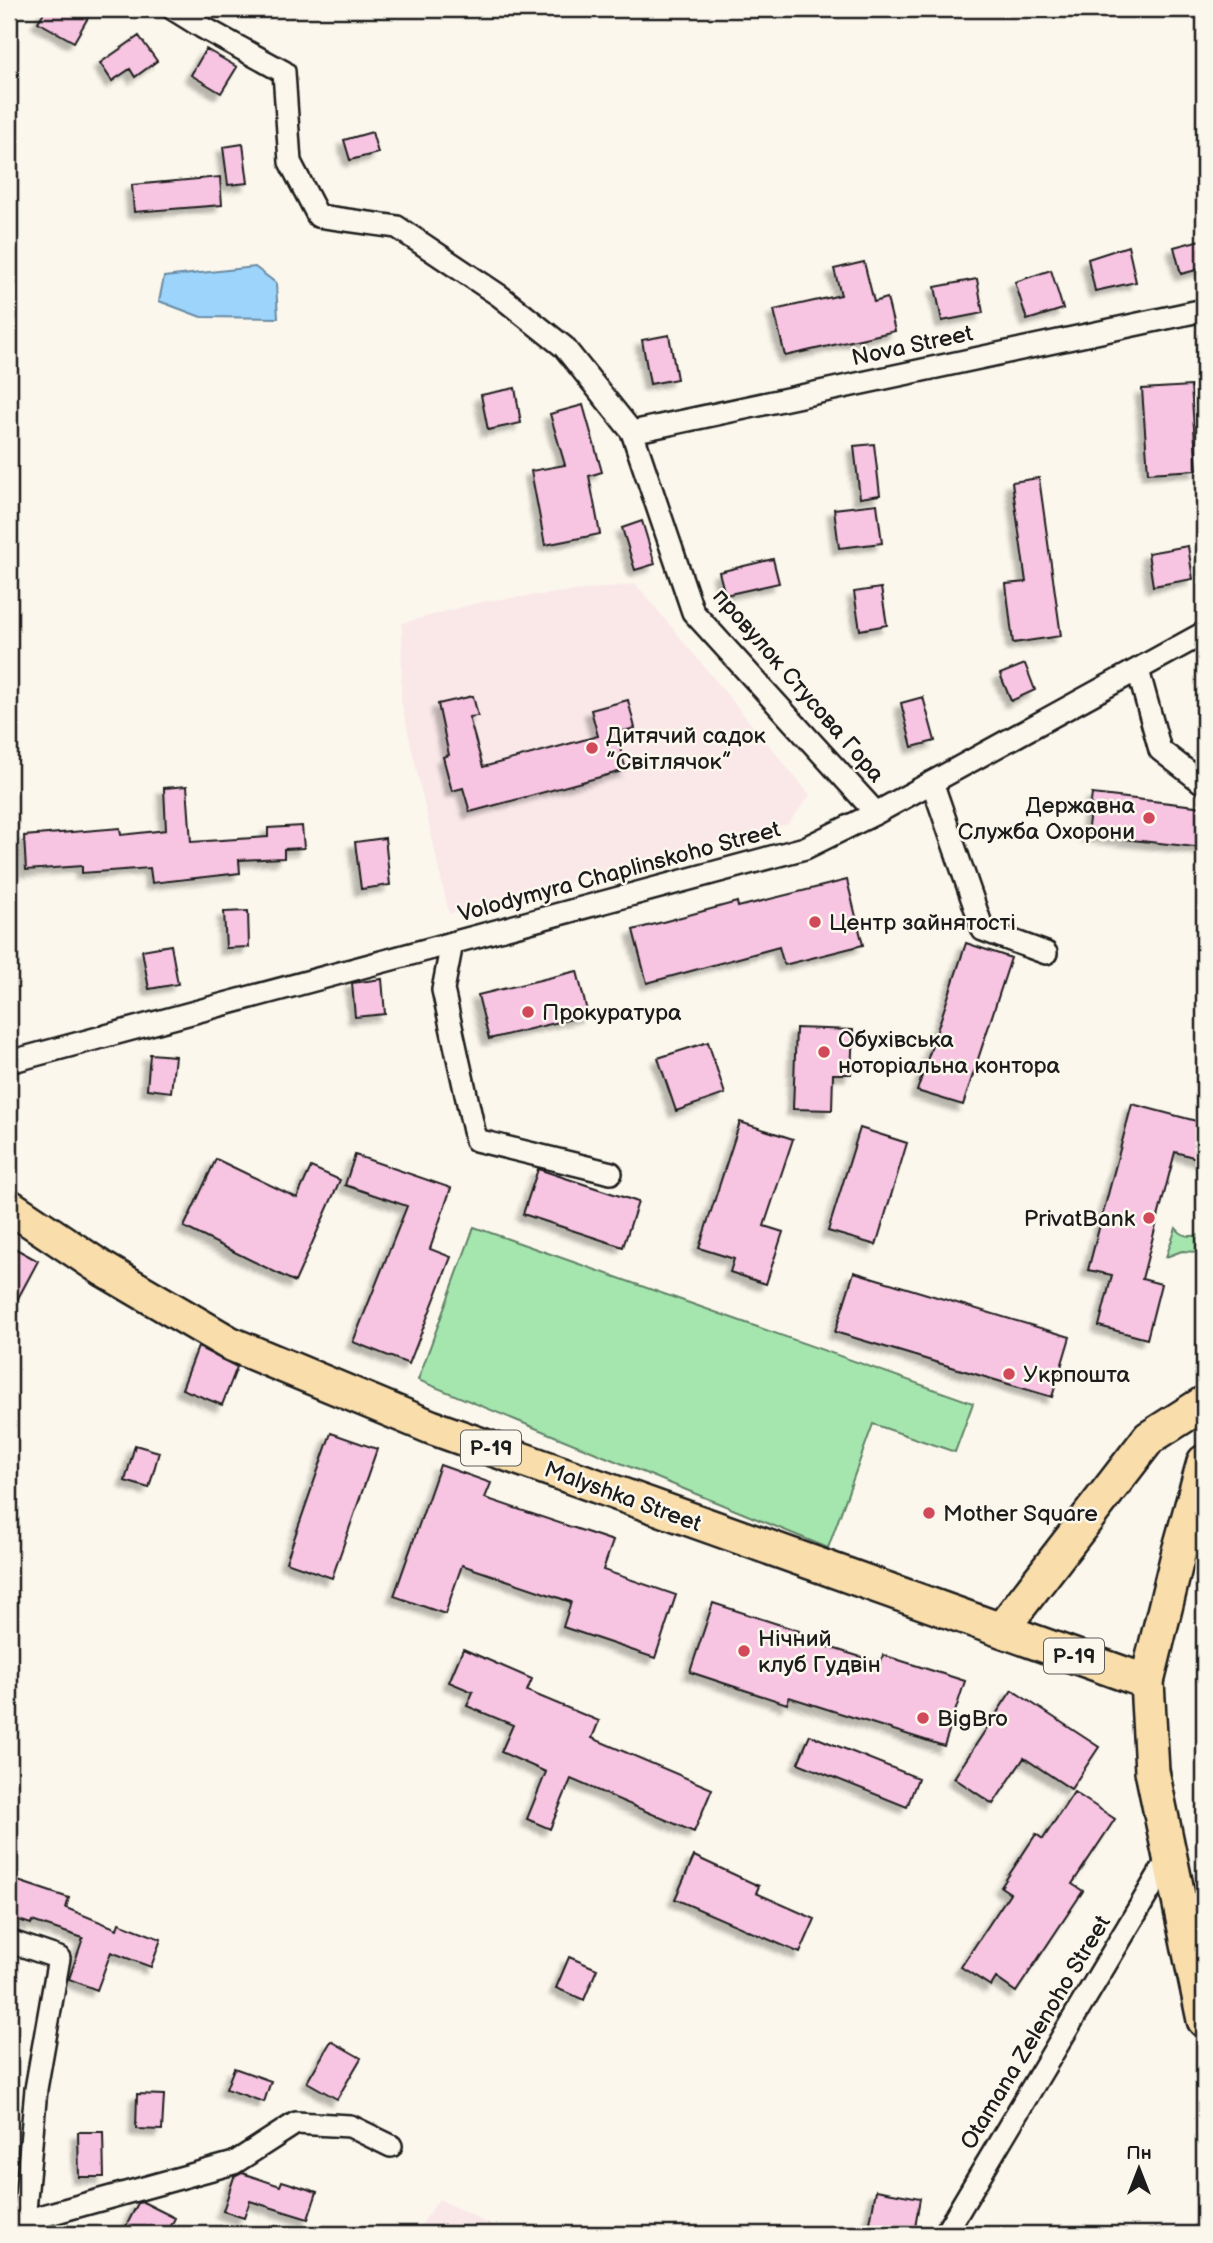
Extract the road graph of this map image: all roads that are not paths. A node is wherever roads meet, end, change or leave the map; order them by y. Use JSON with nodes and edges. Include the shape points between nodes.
{"nodes":[{"id":1,"x":173,"y":9,"type":"edge"},
{"id":2,"x":1204,"y":310,"type":"edge"},
{"id":3,"x":632,"y":432,"type":"junction"},
{"id":4,"x":1204,"y":634,"type":"edge"},
{"id":5,"x":1138,"y":670,"type":"junction"},
{"id":6,"x":932,"y":782,"type":"junction"},
{"id":7,"x":1204,"y":784,"type":"edge"},
{"id":8,"x":876,"y":813,"type":"junction"},
{"id":9,"x":452,"y":943,"type":"junction"},
{"id":10,"x":1046,"y":953,"type":"dead end"},
{"id":11,"x":9,"y":1062,"type":"edge"},
{"id":12,"x":611,"y":1173,"type":"dead end"},
{"id":13,"x":9,"y":1206,"type":"edge"},
{"id":14,"x":1204,"y":1403,"type":"edge"},
{"id":15,"x":1204,"y":1462,"type":"edge"},
{"id":16,"x":1001,"y":1630,"type":"junction"},
{"id":17,"x":1147,"y":1682,"type":"junction"},
{"id":18,"x":1170,"y":1856,"type":"junction"},
{"id":19,"x":9,"y":1941,"type":"edge"},
{"id":20,"x":1204,"y":2020,"type":"edge"},
{"id":21,"x":391,"y":2146,"type":"dead end"},
{"id":22,"x":19,"y":2225,"type":"edge"},
{"id":23,"x":945,"y":2234,"type":"edge"}],
"edges":[{"from":1,"to":3,"type":"street","name":"провулок Стусова Гора","via":[[284,72],[290,162],[318,216],[397,227],[500,296],[564,347]]},
{"from":2,"to":3,"type":"street","name":"Nova Street"},
{"from":3,"to":8,"type":"street","name":"провулок Стусова Гора","via":[[693,612]]},
{"from":4,"to":5,"type":"street","name":"Volodymyra Chaplinskoho Street"},
{"from":5,"to":6,"type":"street","name":"Volodymyra Chaplinskoho Street"},
{"from":5,"to":7,"type":"street","via":[[1160,750]]},
{"from":6,"to":8,"type":"street","name":"Volodymyra Chaplinskoho Street"},
{"from":6,"to":10,"type":"street","via":[[983,930]]},
{"from":8,"to":9,"type":"street","name":"Volodymyra Chaplinskoho Street","via":[[805,848]]},
{"from":9,"to":11,"type":"street","name":"Volodymyra Chaplinskoho Street"},
{"from":9,"to":12,"type":"street","via":[[443,990],[476,1140]]},
{"from":13,"to":16,"type":"main road","name":"Malyshka Street","number":"Р-19","via":[[103,1269],[229,1343],[431,1427]]},
{"from":14,"to":16,"type":"main road","via":[[1149,1438]]},
{"from":15,"to":17,"type":"main road"},
{"from":16,"to":17,"type":"main road","name":"Malyshka Street","number":"Р-19"},
{"from":17,"to":18,"type":"main road","via":[[1152,1771]]},
{"from":18,"to":20,"type":"main road"},
{"from":18,"to":23,"type":"street","name":"Otamana Zelenoho Street"},
{"from":19,"to":22,"type":"street","via":[[58,1958]]},
{"from":21,"to":22,"type":"street","via":[[350,2126],[296,2123],[234,2163]]}]}
